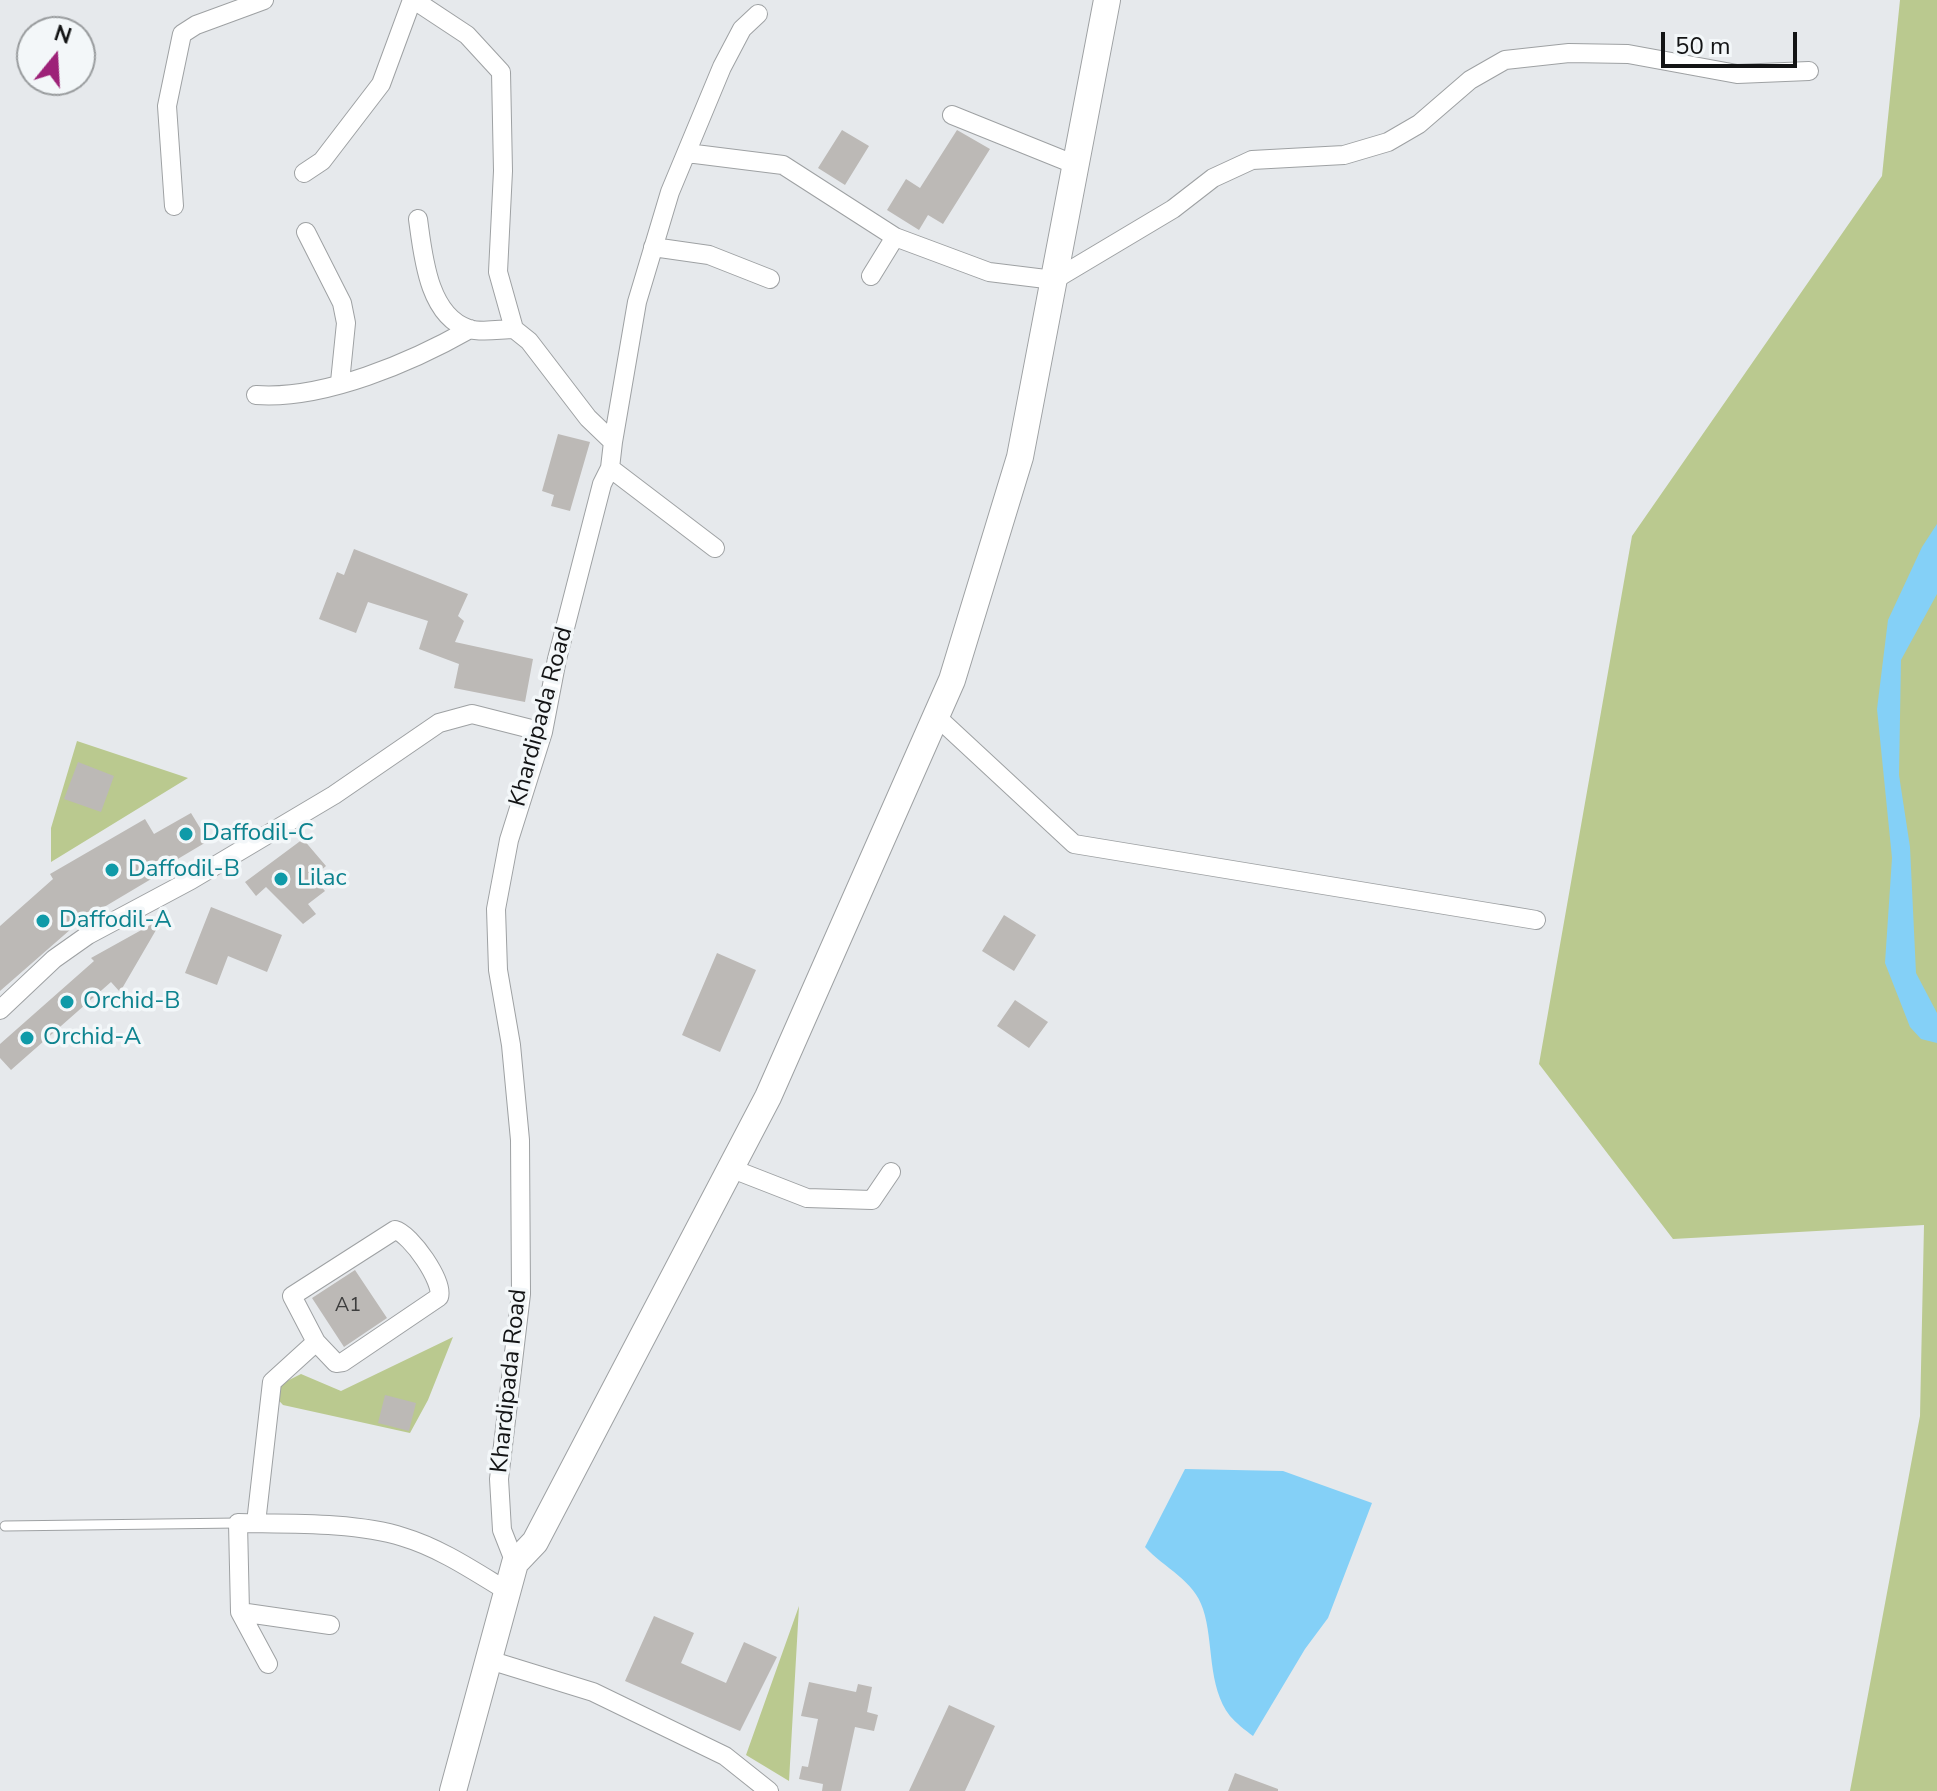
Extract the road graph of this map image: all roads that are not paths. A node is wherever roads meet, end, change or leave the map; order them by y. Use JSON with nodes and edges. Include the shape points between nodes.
{"nodes":[{"id":1,"x":264,"y":0,"type":"edge"},
{"id":2,"x":413,"y":0,"type":"edge"},
{"id":3,"x":1107,"y":0,"type":"edge"},
{"id":4,"x":758,"y":14,"type":"dead end"},
{"id":5,"x":1809,"y":71,"type":"dead end"},
{"id":6,"x":952,"y":115,"type":"dead end"},
{"id":7,"x":687,"y":153,"type":"junction"},
{"id":8,"x":1076,"y":165,"type":"junction"},
{"id":9,"x":304,"y":173,"type":"dead end"},
{"id":10,"x":174,"y":206,"type":"dead end"},
{"id":11,"x":418,"y":219,"type":"dead end"},
{"id":12,"x":306,"y":232,"type":"dead end"},
{"id":13,"x":895,"y":237,"type":"junction"},
{"id":14,"x":653,"y":247,"type":"junction"},
{"id":15,"x":871,"y":276,"type":"dead end"},
{"id":16,"x":770,"y":279,"type":"dead end"},
{"id":17,"x":1054,"y":280,"type":"junction"},
{"id":18,"x":470,"y":329,"type":"junction"},
{"id":19,"x":514,"y":329,"type":"junction"},
{"id":20,"x":340,"y":382,"type":"junction"},
{"id":21,"x":256,"y":395,"type":"dead end"},
{"id":22,"x":613,"y":442,"type":"junction"},
{"id":23,"x":610,"y":468,"type":"junction"},
{"id":24,"x":715,"y":548,"type":"dead end"},
{"id":25,"x":936,"y":716,"type":"junction"},
{"id":26,"x":543,"y":732,"type":"junction"},
{"id":27,"x":1501,"y":914,"type":"dead end"},
{"id":28,"x":0,"y":1010,"type":"edge"},
{"id":29,"x":730,"y":1168,"type":"junction"},
{"id":30,"x":891,"y":1172,"type":"dead end"},
{"id":31,"x":316,"y":1342,"type":"junction"},
{"id":32,"x":247,"y":1523,"type":"junction"},
{"id":33,"x":5,"y":1526,"type":"dead end"},
{"id":34,"x":515,"y":1563,"type":"junction"},
{"id":35,"x":507,"y":1591,"type":"junction"},
{"id":36,"x":240,"y":1612,"type":"junction"},
{"id":37,"x":330,"y":1625,"type":"dead end"},
{"id":38,"x":486,"y":1659,"type":"junction"},
{"id":39,"x":268,"y":1664,"type":"dead end"},
{"id":40,"x":453,"y":1791,"type":"edge"},
{"id":41,"x":769,"y":1791,"type":"edge"}],
"edges":[{"from":1,"to":10,"type":"street","via":[[182,34],[167,106]]},
{"from":2,"to":9,"type":"street","via":[[381,84],[322,161]]},
{"from":2,"to":19,"type":"street","via":[[467,35],[501,72],[498,272]]},
{"from":3,"to":8,"type":"street"},
{"from":4,"to":7,"type":"street","name":"Khardipada Road","via":[[742,29],[722,67]]},
{"from":5,"to":17,"type":"street","via":[[1737,74],[1628,54],[1505,60],[1388,142],[1344,155],[1252,160],[1213,178],[1173,209]]},
{"from":6,"to":8,"type":"street"},
{"from":7,"to":13,"type":"street","via":[[783,165]]},
{"from":7,"to":14,"type":"street","name":"Khardipada Road"},
{"from":8,"to":17,"type":"street"},
{"from":11,"to":18,"type":"street","via":[[439,305]]},
{"from":12,"to":20,"type":"street","via":[[342,303],[346,323]]},
{"from":13,"to":15,"type":"street"},
{"from":13,"to":17,"type":"street","via":[[989,272]]},
{"from":14,"to":16,"type":"street","via":[[709,255]]},
{"from":14,"to":22,"type":"street","name":"Khardipada Road","via":[[637,302]]},
{"from":17,"to":25,"type":"street","via":[[1020,457],[952,680]]},
{"from":18,"to":19,"type":"street"},
{"from":18,"to":20,"type":"street","via":[[417,359]]},
{"from":19,"to":22,"type":"street"},
{"from":20,"to":21,"type":"street"},
{"from":22,"to":23,"type":"street","name":"Khardipada Road"},
{"from":23,"to":24,"type":"street"},
{"from":23,"to":26,"type":"street","name":"Khardipada Road","via":[[557,659]]},
{"from":25,"to":27,"type":"street","via":[[1074,844],[1536,920]]},
{"from":25,"to":29,"type":"street","via":[[768,1097]]},
{"from":26,"to":28,"type":"street","via":[[472,714],[439,723],[334,795],[88,935]]},
{"from":26,"to":34,"type":"street","name":"Khardipada Road","via":[[509,840],[496,909],[498,970],[520,1140],[521,1294],[499,1479],[502,1530]]},
{"from":29,"to":30,"type":"street","via":[[807,1198],[872,1200]]},
{"from":29,"to":34,"type":"street","via":[[535,1542]]},
{"from":31,"to":31,"type":"street","via":[[293,1302],[294,1292],[390,1232],[402,1232],[440,1284],[439,1297],[343,1362],[336,1363]]},
{"from":31,"to":32,"type":"street","via":[[272,1382]]},
{"from":32,"to":33,"type":"lane"},
{"from":32,"to":35,"type":"street","via":[[402,1536]]},
{"from":32,"to":36,"type":"street"},
{"from":34,"to":35,"type":"street"},
{"from":35,"to":38,"type":"street"},
{"from":36,"to":37,"type":"street"},
{"from":36,"to":39,"type":"street"},
{"from":38,"to":40,"type":"street"},
{"from":38,"to":41,"type":"street","via":[[593,1692],[725,1756]]}]}
